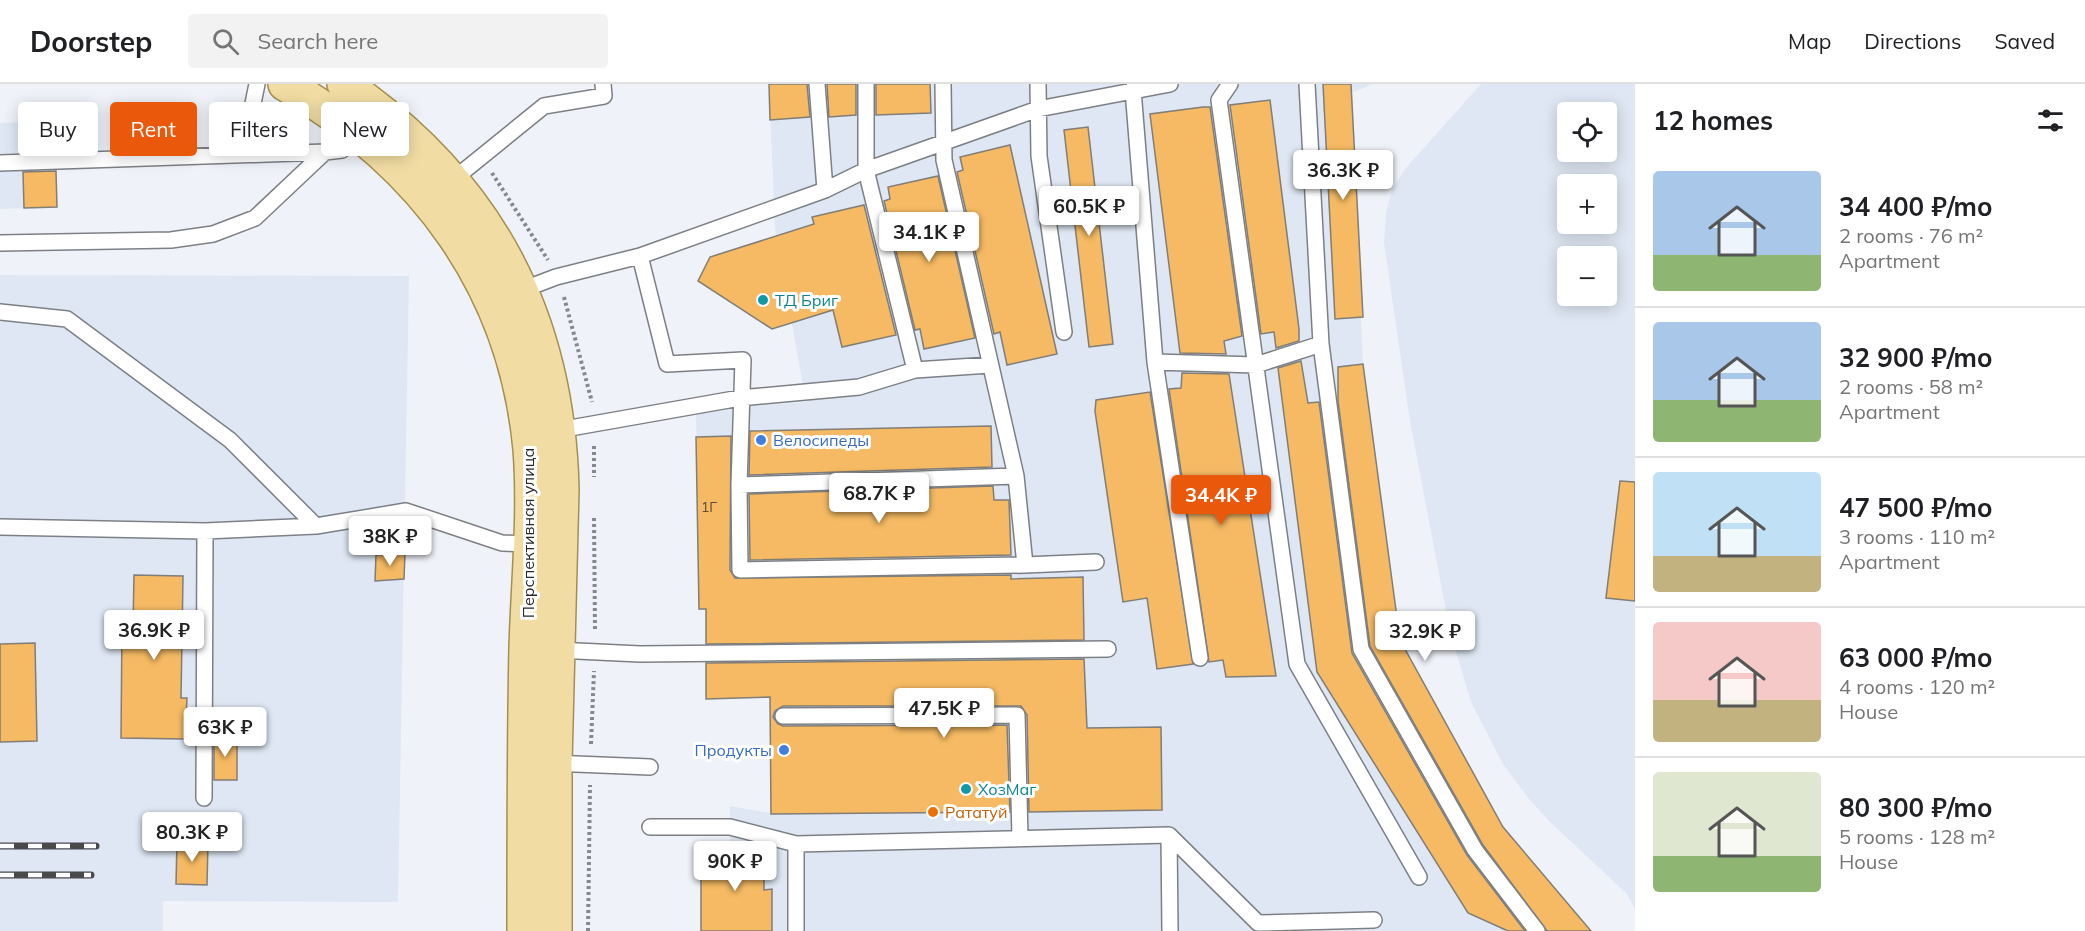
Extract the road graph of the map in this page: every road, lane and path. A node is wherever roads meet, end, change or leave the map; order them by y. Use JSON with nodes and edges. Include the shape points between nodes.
{"nodes":[{"id":1,"x":257,"y":84,"type":"edge"},
{"id":2,"x":285,"y":84,"type":"edge"},
{"id":3,"x":344,"y":84,"type":"edge"},
{"id":4,"x":603,"y":84,"type":"edge"},
{"id":5,"x":818,"y":84,"type":"edge"},
{"id":6,"x":866,"y":84,"type":"edge"},
{"id":7,"x":942,"y":84,"type":"edge"},
{"id":8,"x":1038,"y":84,"type":"edge"},
{"id":9,"x":1170,"y":84,"type":"edge"},
{"id":10,"x":1230,"y":84,"type":"edge"},
{"id":11,"x":1307,"y":84,"type":"edge"},
{"id":12,"x":1134,"y":87,"type":"edge"},
{"id":13,"x":253,"y":102,"type":"edge"},
{"id":14,"x":326,"y":102,"type":"edge"},
{"id":15,"x":355,"y":102,"type":"edge"},
{"id":16,"x":1038,"y":109,"type":"junction"},
{"id":17,"x":944,"y":142,"type":"junction"},
{"id":18,"x":209,"y":155,"type":"edge"},
{"id":19,"x":321,"y":156,"type":"edge"},
{"id":20,"x":404,"y":156,"type":"edge"},
{"id":21,"x":0,"y":163,"type":"edge"},
{"id":22,"x":866,"y":170,"type":"junction"},
{"id":23,"x":440,"y":190,"type":"junction"},
{"id":24,"x":825,"y":190,"type":"junction"},
{"id":25,"x":0,"y":243,"type":"edge"},
{"id":26,"x":640,"y":256,"type":"junction"},
{"id":27,"x":522,"y":290,"type":"junction"},
{"id":28,"x":0,"y":312,"type":"edge"},
{"id":29,"x":1064,"y":332,"type":"dead end"},
{"id":30,"x":1321,"y":344,"type":"junction"},
{"id":31,"x":1155,"y":363,"type":"junction"},
{"id":32,"x":990,"y":364,"type":"junction"},
{"id":33,"x":1256,"y":365,"type":"junction"},
{"id":34,"x":915,"y":370,"type":"junction"},
{"id":35,"x":740,"y":398,"type":"junction"},
{"id":36,"x":559,"y":430,"type":"junction"},
{"id":37,"x":1016,"y":476,"type":"junction"},
{"id":38,"x":739,"y":485,"type":"junction"},
{"id":39,"x":316,"y":526,"type":"junction"},
{"id":40,"x":0,"y":527,"type":"edge"},
{"id":41,"x":206,"y":531,"type":"junction"},
{"id":42,"x":545,"y":544,"type":"junction"},
{"id":43,"x":1096,"y":562,"type":"dead end"},
{"id":44,"x":1025,"y":565,"type":"junction"},
{"id":45,"x":542,"y":649,"type":"junction"},
{"id":46,"x":1108,"y":649,"type":"dead end"},
{"id":47,"x":1200,"y":658,"type":"dead end"},
{"id":48,"x":783,"y":716,"type":"dead end"},
{"id":49,"x":540,"y":763,"type":"junction"},
{"id":50,"x":650,"y":767,"type":"dead end"},
{"id":51,"x":204,"y":798,"type":"dead end"},
{"id":52,"x":650,"y":828,"type":"dead end"},
{"id":53,"x":1169,"y":836,"type":"junction"},
{"id":54,"x":1020,"y":838,"type":"junction"},
{"id":55,"x":796,"y":844,"type":"junction"},
{"id":56,"x":1419,"y":877,"type":"dead end"},
{"id":57,"x":1374,"y":920,"type":"dead end"},
{"id":58,"x":524,"y":931,"type":"edge"},
{"id":59,"x":555,"y":931,"type":"edge"},
{"id":60,"x":796,"y":931,"type":"edge"},
{"id":61,"x":1170,"y":931,"type":"edge"},
{"id":62,"x":1537,"y":931,"type":"edge"}],
"edges":[{"from":1,"to":13,"type":"lane"},
{"from":2,"to":14,"type":"main road","name":"Перспективная улица"},
{"from":3,"to":15,"type":"main road","name":"Перспективная улица"},
{"from":4,"to":23,"type":"lane","via":[[603,96],[544,106]]},
{"from":5,"to":24,"type":"lane"},
{"from":6,"to":22,"type":"lane"},
{"from":7,"to":17,"type":"lane"},
{"from":8,"to":16,"type":"lane"},
{"from":9,"to":12,"type":"lane"},
{"from":10,"to":33,"type":"lane","via":[[1219,100]]},
{"from":11,"to":30,"type":"lane"},
{"from":12,"to":16,"type":"lane"},
{"from":12,"to":31,"type":"lane"},
{"from":16,"to":17,"type":"lane"},
{"from":16,"to":29,"type":"lane","via":[[1039,156]]},
{"from":17,"to":22,"type":"lane"},
{"from":17,"to":32,"type":"lane","via":[[944,160]]},
{"from":18,"to":21,"type":"lane"},
{"from":19,"to":25,"type":"lane","via":[[255,218],[213,234],[171,240]]},
{"from":20,"to":23,"type":"main road","name":"Перспективная улица"},
{"from":22,"to":24,"type":"lane"},
{"from":22,"to":34,"type":"lane"},
{"from":23,"to":27,"type":"main road","name":"Перспективная улица","via":[[503,251]]},
{"from":23,"to":42,"type":"main road","name":"Перспективная улица","via":[[507,338],[525,410]]},
{"from":24,"to":26,"type":"lane"},
{"from":26,"to":27,"type":"lane","via":[[556,277]]},
{"from":26,"to":35,"type":"lane","via":[[667,364],[743,360]]},
{"from":27,"to":36,"type":"main road","name":"Перспективная улица","via":[[540,338]]},
{"from":28,"to":39,"type":"lane","via":[[67,319],[230,440]]},
{"from":30,"to":33,"type":"lane"},
{"from":30,"to":62,"type":"lane","via":[[1361,649],[1475,850]]},
{"from":31,"to":33,"type":"lane"},
{"from":31,"to":47,"type":"lane"},
{"from":32,"to":34,"type":"lane"},
{"from":32,"to":37,"type":"lane"},
{"from":33,"to":56,"type":"lane","via":[[1297,664]]},
{"from":34,"to":35,"type":"lane","via":[[859,387]]},
{"from":35,"to":36,"type":"lane"},
{"from":35,"to":38,"type":"lane"},
{"from":36,"to":42,"type":"main road","name":"Перспективная улица","via":[[562,489]]},
{"from":37,"to":38,"type":"lane"},
{"from":37,"to":44,"type":"lane"},
{"from":38,"to":44,"type":"lane","via":[[740,570]]},
{"from":39,"to":41,"type":"lane"},
{"from":39,"to":42,"type":"lane","via":[[406,511],[502,543]]},
{"from":40,"to":41,"type":"lane"},
{"from":41,"to":51,"type":"lane"},
{"from":42,"to":45,"type":"main road","name":"Перспективная улица"},
{"from":43,"to":44,"type":"lane"},
{"from":45,"to":46,"type":"lane","via":[[640,654]]},
{"from":45,"to":49,"type":"main road","name":"Перспективная улица"},
{"from":48,"to":54,"type":"lane","via":[[1017,715]]},
{"from":49,"to":50,"type":"lane"},
{"from":49,"to":58,"type":"main road","name":"Перспективная улица"},
{"from":49,"to":59,"type":"main road","name":"Перспективная улица"},
{"from":52,"to":55,"type":"lane","via":[[730,827]]},
{"from":53,"to":54,"type":"lane"},
{"from":53,"to":57,"type":"lane","via":[[1258,923]]},
{"from":53,"to":61,"type":"lane"},
{"from":54,"to":55,"type":"lane"},
{"from":55,"to":60,"type":"lane"}]}
